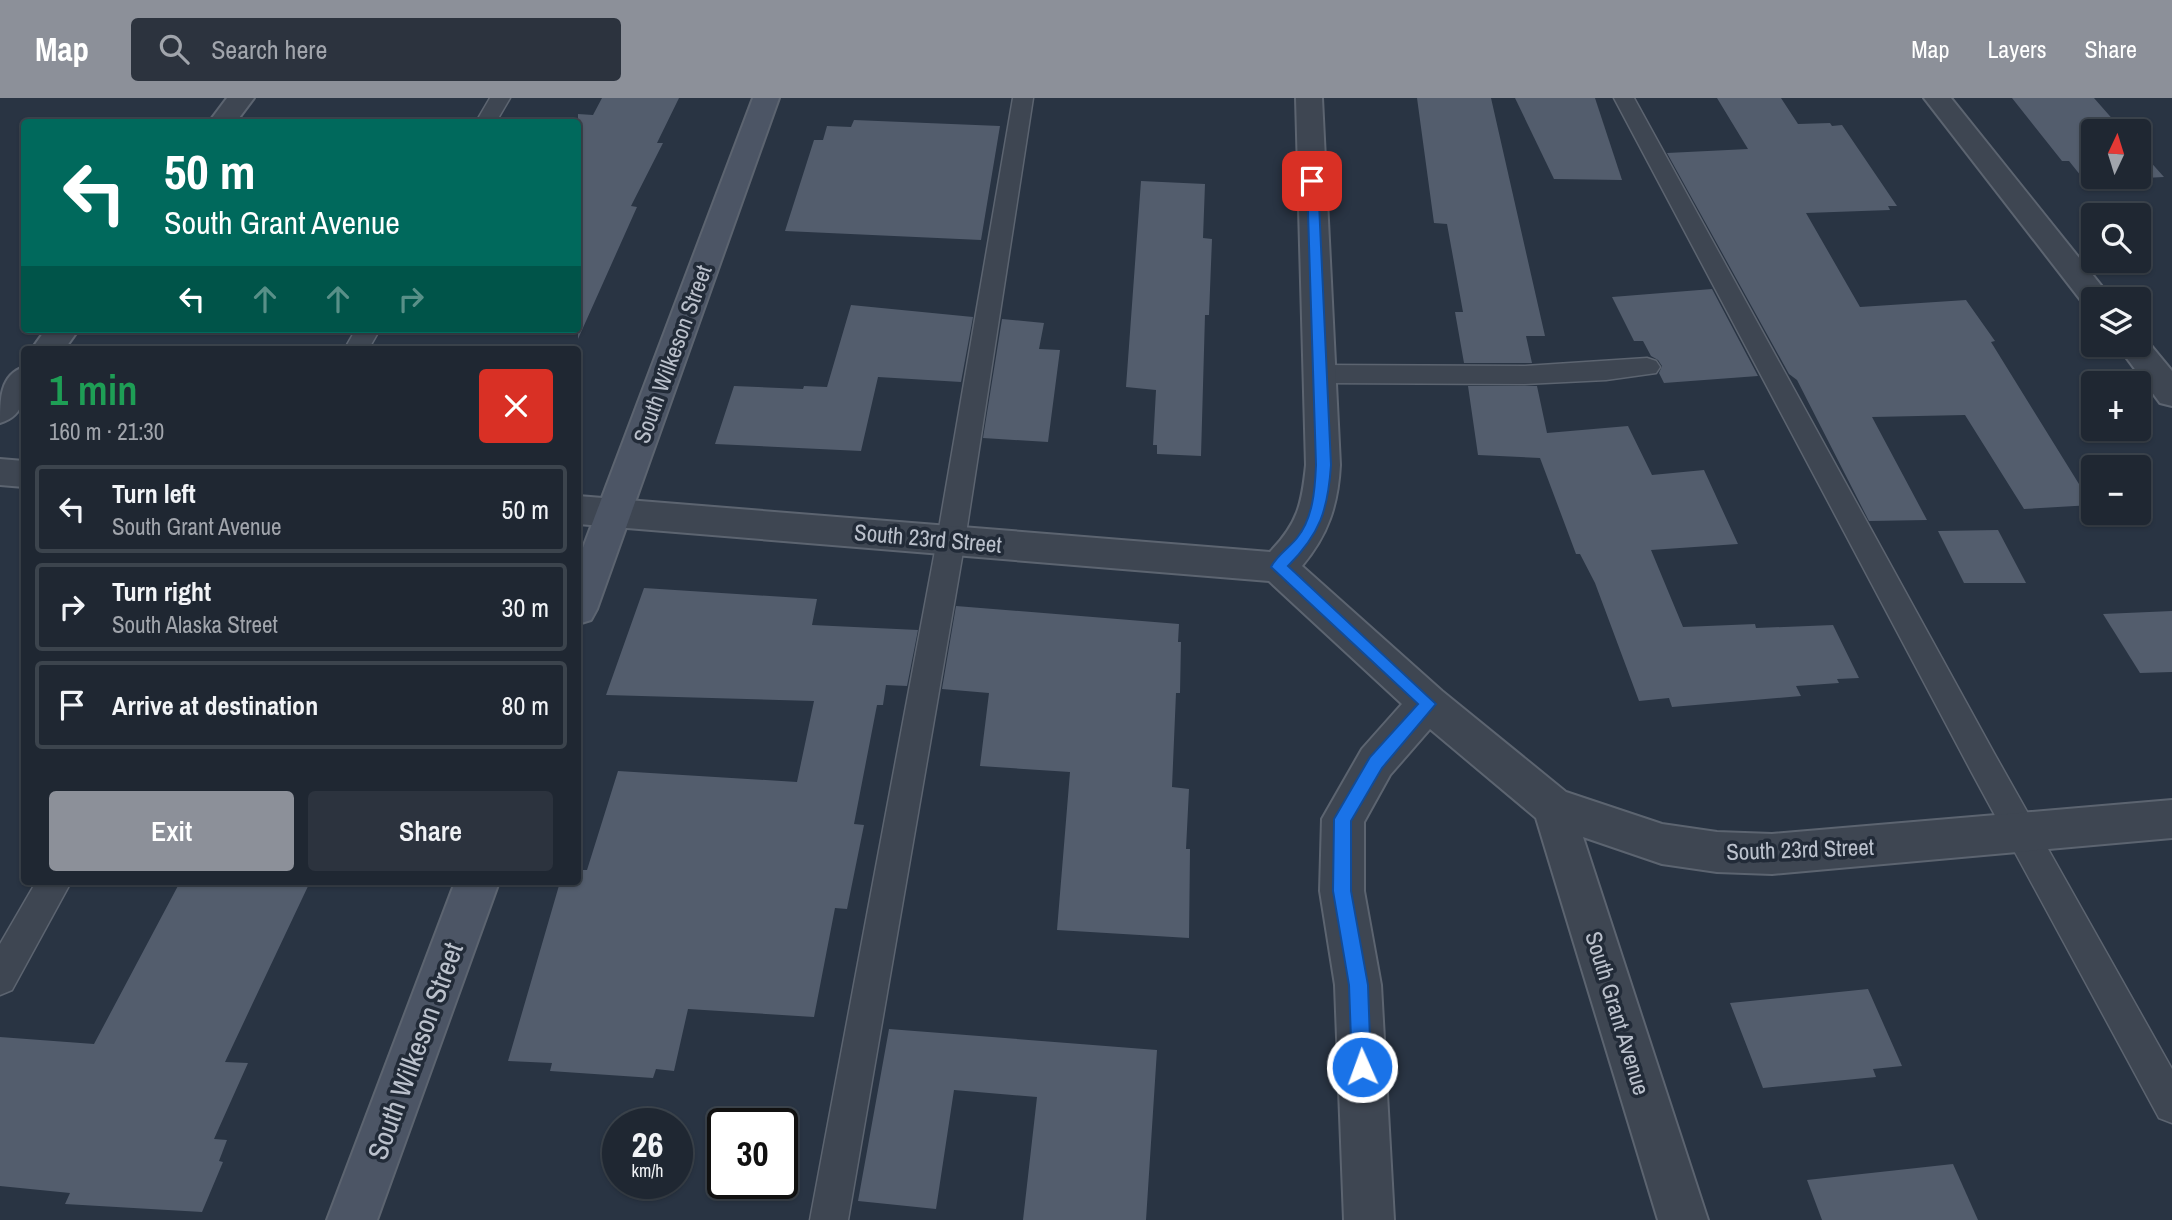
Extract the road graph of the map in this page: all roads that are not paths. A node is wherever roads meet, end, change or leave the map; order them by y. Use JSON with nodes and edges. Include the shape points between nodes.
{"nodes":[{"id":1,"x":241,"y":98,"type":"edge"},
{"id":2,"x":500,"y":98,"type":"edge"},
{"id":3,"x":766,"y":98,"type":"edge"},
{"id":4,"x":1023,"y":98,"type":"edge"},
{"id":5,"x":1309,"y":98,"type":"edge"},
{"id":6,"x":1624,"y":98,"type":"edge"},
{"id":7,"x":1937,"y":98,"type":"edge"},
{"id":8,"x":224,"y":119,"type":"edge"},
{"id":9,"x":488,"y":119,"type":"edge"},
{"id":10,"x":2087,"y":287,"type":"edge"},
{"id":11,"x":2143,"y":357,"type":"edge"},
{"id":12,"x":1647,"y":367,"type":"dead end"},
{"id":13,"x":1320,"y":374,"type":"junction"},
{"id":14,"x":21,"y":383,"type":"edge"},
{"id":15,"x":2172,"y":394,"type":"edge"},
{"id":16,"x":0,"y":411,"type":"edge"},
{"id":17,"x":0,"y":472,"type":"edge"},
{"id":18,"x":21,"y":474,"type":"edge"},
{"id":19,"x":581,"y":510,"type":"edge"},
{"id":20,"x":613,"y":512,"type":"junction"},
{"id":21,"x":951,"y":540,"type":"junction"},
{"id":22,"x":1278,"y":567,"type":"junction"},
{"id":23,"x":581,"y":601,"type":"edge"},
{"id":24,"x":1428,"y":704,"type":"junction"},
{"id":25,"x":1553,"y":807,"type":"junction"},
{"id":26,"x":2172,"y":819,"type":"edge"},
{"id":27,"x":2022,"y":833,"type":"junction"},
{"id":28,"x":52,"y":885,"type":"edge"},
{"id":29,"x":476,"y":885,"type":"edge"},
{"id":30,"x":0,"y":978,"type":"edge"},
{"id":31,"x":2172,"y":1105,"type":"edge"},
{"id":32,"x":352,"y":1220,"type":"edge"},
{"id":33,"x":829,"y":1220,"type":"edge"},
{"id":34,"x":1369,"y":1220,"type":"edge"},
{"id":35,"x":1683,"y":1220,"type":"edge"}],
"edges":[{"from":1,"to":8,"type":"street"},
{"from":2,"to":9,"type":"lane"},
{"from":3,"to":20,"type":"street","name":"South Wilkeson Street"},
{"from":4,"to":21,"type":"lane"},
{"from":5,"to":13,"type":"street"},
{"from":6,"to":27,"type":"lane"},
{"from":7,"to":10,"type":"street"},
{"from":11,"to":15,"type":"street"},
{"from":12,"to":13,"type":"lane","via":[[1501,377]]},
{"from":13,"to":22,"type":"street","via":[[1324,465],[1319,509],[1304,541]]},
{"from":14,"to":16,"type":"street"},
{"from":17,"to":18,"type":"street"},
{"from":19,"to":20,"type":"street","name":"South 23rd Street"},
{"from":20,"to":21,"type":"street","name":"South 23rd Street"},
{"from":20,"to":23,"type":"street","name":"South Wilkeson Street"},
{"from":21,"to":22,"type":"street","name":"South 23rd Street"},
{"from":21,"to":33,"type":"lane"},
{"from":22,"to":24,"type":"street"},
{"from":24,"to":25,"type":"street","name":"South 23rd Street"},
{"from":24,"to":34,"type":"street","via":[[1376,762],[1343,819],[1342,891],[1358,985]]},
{"from":25,"to":27,"type":"street","name":"South 23rd Street","via":[[1661,844],[1717,852],[1772,854]]},
{"from":25,"to":35,"type":"street","name":"South Grant Avenue"},
{"from":26,"to":27,"type":"street","name":"South 23rd Street"},
{"from":27,"to":31,"type":"lane"},
{"from":28,"to":30,"type":"lane"},
{"from":29,"to":32,"type":"street","name":"South Wilkeson Street"}]}
